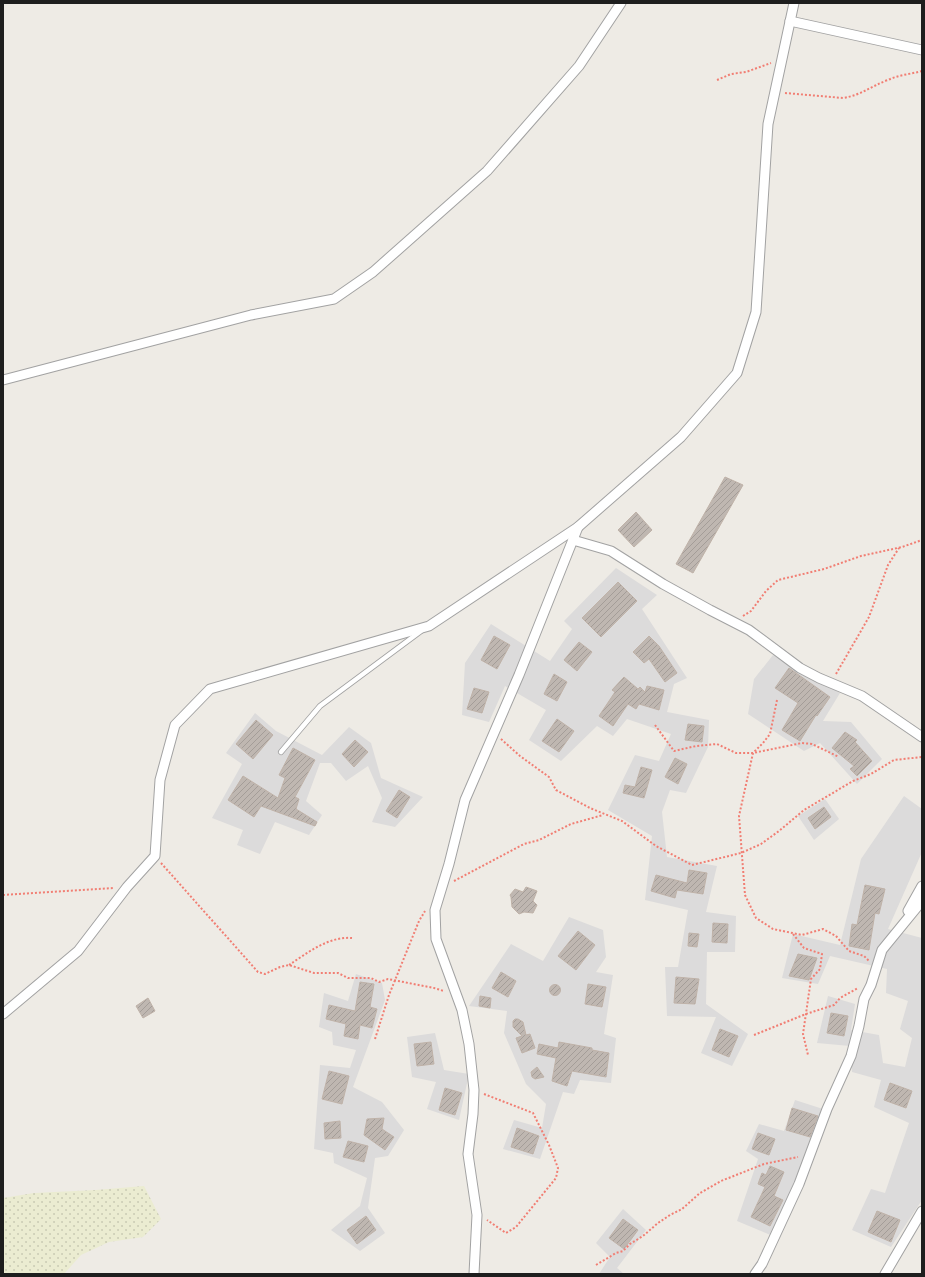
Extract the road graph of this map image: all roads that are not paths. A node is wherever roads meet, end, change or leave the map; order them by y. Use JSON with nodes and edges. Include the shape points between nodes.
{"nodes":[{"id":1,"x":621,"y":3,"type":"edge"},
{"id":2,"x":794,"y":3,"type":"edge"},
{"id":3,"x":790,"y":21,"type":"junction"},
{"id":4,"x":922,"y":50,"type":"edge"},
{"id":5,"x":3,"y":380,"type":"edge"},
{"id":6,"x":578,"y":527,"type":"junction"},
{"id":7,"x":573,"y":540,"type":"junction"},
{"id":8,"x":429,"y":626,"type":"junction"},
{"id":9,"x":922,"y":738,"type":"edge"},
{"id":10,"x":281,"y":752,"type":"dead end"},
{"id":11,"x":922,"y":886,"type":"edge"},
{"id":12,"x":922,"y":900,"type":"edge"},
{"id":13,"x":900,"y":927,"type":"junction"},
{"id":14,"x":3,"y":1014,"type":"edge"},
{"id":15,"x":922,"y":1211,"type":"edge"},
{"id":16,"x":474,"y":1274,"type":"edge"},
{"id":17,"x":755,"y":1274,"type":"edge"},
{"id":18,"x":885,"y":1274,"type":"edge"}],
"edges":[{"from":1,"to":5,"type":"street","via":[[579,66],[487,171],[373,272],[334,299],[251,315]]},
{"from":2,"to":3,"type":"street"},
{"from":3,"to":4,"type":"street"},
{"from":3,"to":6,"type":"street","via":[[768,124],[756,312],[737,372],[681,437]]},
{"from":6,"to":7,"type":"street"},
{"from":6,"to":8,"type":"street"},
{"from":7,"to":9,"type":"street","via":[[610,551],[663,584],[749,630],[800,668],[862,696]]},
{"from":7,"to":16,"type":"street","via":[[519,675],[464,800],[435,910],[436,939],[462,1010],[474,1090],[468,1154],[476,1212]]},
{"from":8,"to":10,"type":"lane","via":[[320,706]]},
{"from":8,"to":14,"type":"street","via":[[210,689],[175,726],[160,780],[155,856],[127,887],[78,952]]},
{"from":11,"to":13,"type":"street"},
{"from":12,"to":13,"type":"street"},
{"from":13,"to":17,"type":"street","via":[[882,950],[864,999],[851,1056],[827,1109],[799,1184]]},
{"from":15,"to":18,"type":"street"}]}
